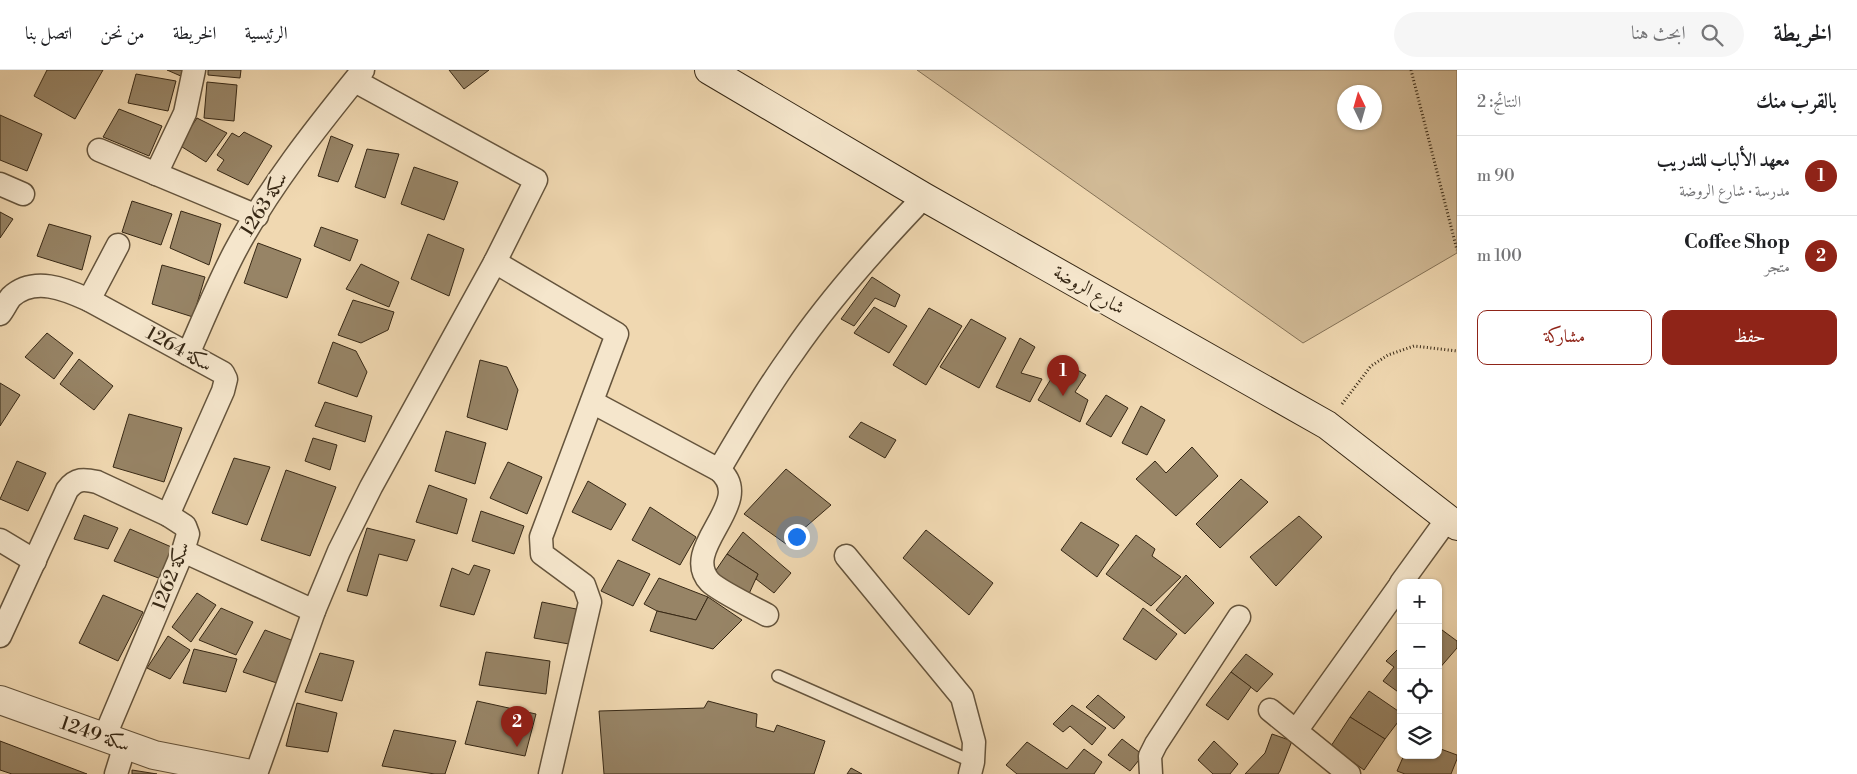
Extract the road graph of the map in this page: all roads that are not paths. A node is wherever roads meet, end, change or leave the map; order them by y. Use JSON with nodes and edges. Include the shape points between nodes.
{"nodes":[{"id":1,"x":194,"y":70,"type":"edge"},
{"id":2,"x":709,"y":70,"type":"edge"},
{"id":3,"x":359,"y":75,"type":"edge"},
{"id":4,"x":99,"y":150,"type":"dead end"},
{"id":5,"x":156,"y":174,"type":"junction"},
{"id":6,"x":0,"y":184,"type":"edge"},
{"id":7,"x":23,"y":194,"type":"dead end"},
{"id":8,"x":924,"y":197,"type":"junction"},
{"id":9,"x":257,"y":216,"type":"junction"},
{"id":10,"x":118,"y":245,"type":"dead end"},
{"id":11,"x":495,"y":262,"type":"junction"},
{"id":12,"x":89,"y":300,"type":"junction"},
{"id":13,"x":0,"y":314,"type":"edge"},
{"id":14,"x":188,"y":354,"type":"junction"},
{"id":15,"x":592,"y":402,"type":"junction"},
{"id":16,"x":719,"y":470,"type":"junction"},
{"id":17,"x":168,"y":515,"type":"junction"},
{"id":18,"x":1452,"y":522,"type":"edge"},
{"id":19,"x":0,"y":540,"type":"edge"},
{"id":20,"x":183,"y":551,"type":"junction"},
{"id":21,"x":846,"y":556,"type":"dead end"},
{"id":22,"x":35,"y":562,"type":"junction"},
{"id":23,"x":1404,"y":579,"type":"edge"},
{"id":24,"x":1397,"y":589,"type":"edge"},
{"id":25,"x":314,"y":611,"type":"junction"},
{"id":26,"x":767,"y":615,"type":"dead end"},
{"id":27,"x":1239,"y":617,"type":"dead end"},
{"id":28,"x":0,"y":636,"type":"edge"},
{"id":29,"x":778,"y":676,"type":"dead end"},
{"id":30,"x":0,"y":700,"type":"edge"},
{"id":31,"x":1270,"y":710,"type":"dead end"},
{"id":32,"x":1296,"y":731,"type":"junction"},
{"id":33,"x":115,"y":742,"type":"junction"},
{"id":34,"x":972,"y":768,"type":"edge"},
{"id":35,"x":116,"y":774,"type":"edge"},
{"id":36,"x":251,"y":774,"type":"edge"},
{"id":37,"x":256,"y":774,"type":"edge"},
{"id":38,"x":550,"y":774,"type":"edge"},
{"id":39,"x":1151,"y":774,"type":"edge"},
{"id":40,"x":1349,"y":774,"type":"edge"}],
"edges":[{"from":1,"to":5,"type":"street","via":[[185,113]]},
{"from":2,"to":8,"type":"main road","name":"شارع الروضة"},
{"from":3,"to":9,"type":"street","name":"سكة 1263","via":[[290,163]]},
{"from":3,"to":11,"type":"street","via":[[536,180]]},
{"from":4,"to":5,"type":"street"},
{"from":5,"to":9,"type":"street"},
{"from":6,"to":7,"type":"street"},
{"from":8,"to":16,"type":"street","via":[[833,299],[754,411]]},
{"from":8,"to":18,"type":"main road","name":"شارع الروضة","via":[[1327,425]]},
{"from":9,"to":14,"type":"street","name":"سكة 1263","via":[[234,253]]},
{"from":10,"to":12,"type":"street"},
{"from":11,"to":15,"type":"street","via":[[617,334]]},
{"from":11,"to":25,"type":"street","via":[[371,487]]},
{"from":12,"to":13,"type":"street","name":"سكة 1264","via":[[45,285],[28,287],[11,298]]},
{"from":12,"to":14,"type":"street","name":"سكة 1264"},
{"from":14,"to":17,"type":"street","name":"سكة 1264","via":[[223,373],[226,378]]},
{"from":15,"to":16,"type":"street"},
{"from":15,"to":38,"type":"street","via":[[541,537],[542,554],[584,585],[590,602]]},
{"from":16,"to":26,"type":"street","via":[[727,476],[731,494],[702,559],[703,571],[710,582]]},
{"from":17,"to":20,"type":"street","name":"سكة 1262","via":[[188,529]]},
{"from":17,"to":22,"type":"street","name":"سكة 1262","via":[[97,482],[78,480],[68,490]]},
{"from":18,"to":23,"type":"street"},
{"from":19,"to":22,"type":"street"},
{"from":20,"to":25,"type":"street"},
{"from":20,"to":33,"type":"street","name":"سكة 1262"},
{"from":21,"to":34,"type":"street","via":[[962,698],[974,742]]},
{"from":22,"to":28,"type":"street","name":"سكة 1262"},
{"from":24,"to":32,"type":"street"},
{"from":25,"to":37,"type":"street"},
{"from":27,"to":39,"type":"street","via":[[1156,744],[1150,756]]},
{"from":29,"to":34,"type":"lane"},
{"from":30,"to":33,"type":"main road","name":"سكة 1249"},
{"from":31,"to":32,"type":"street"},
{"from":32,"to":40,"type":"street"},
{"from":33,"to":35,"type":"street","name":"سكة 1262"},
{"from":33,"to":36,"type":"main road","name":"سكة 1249","via":[[154,755]]}]}
